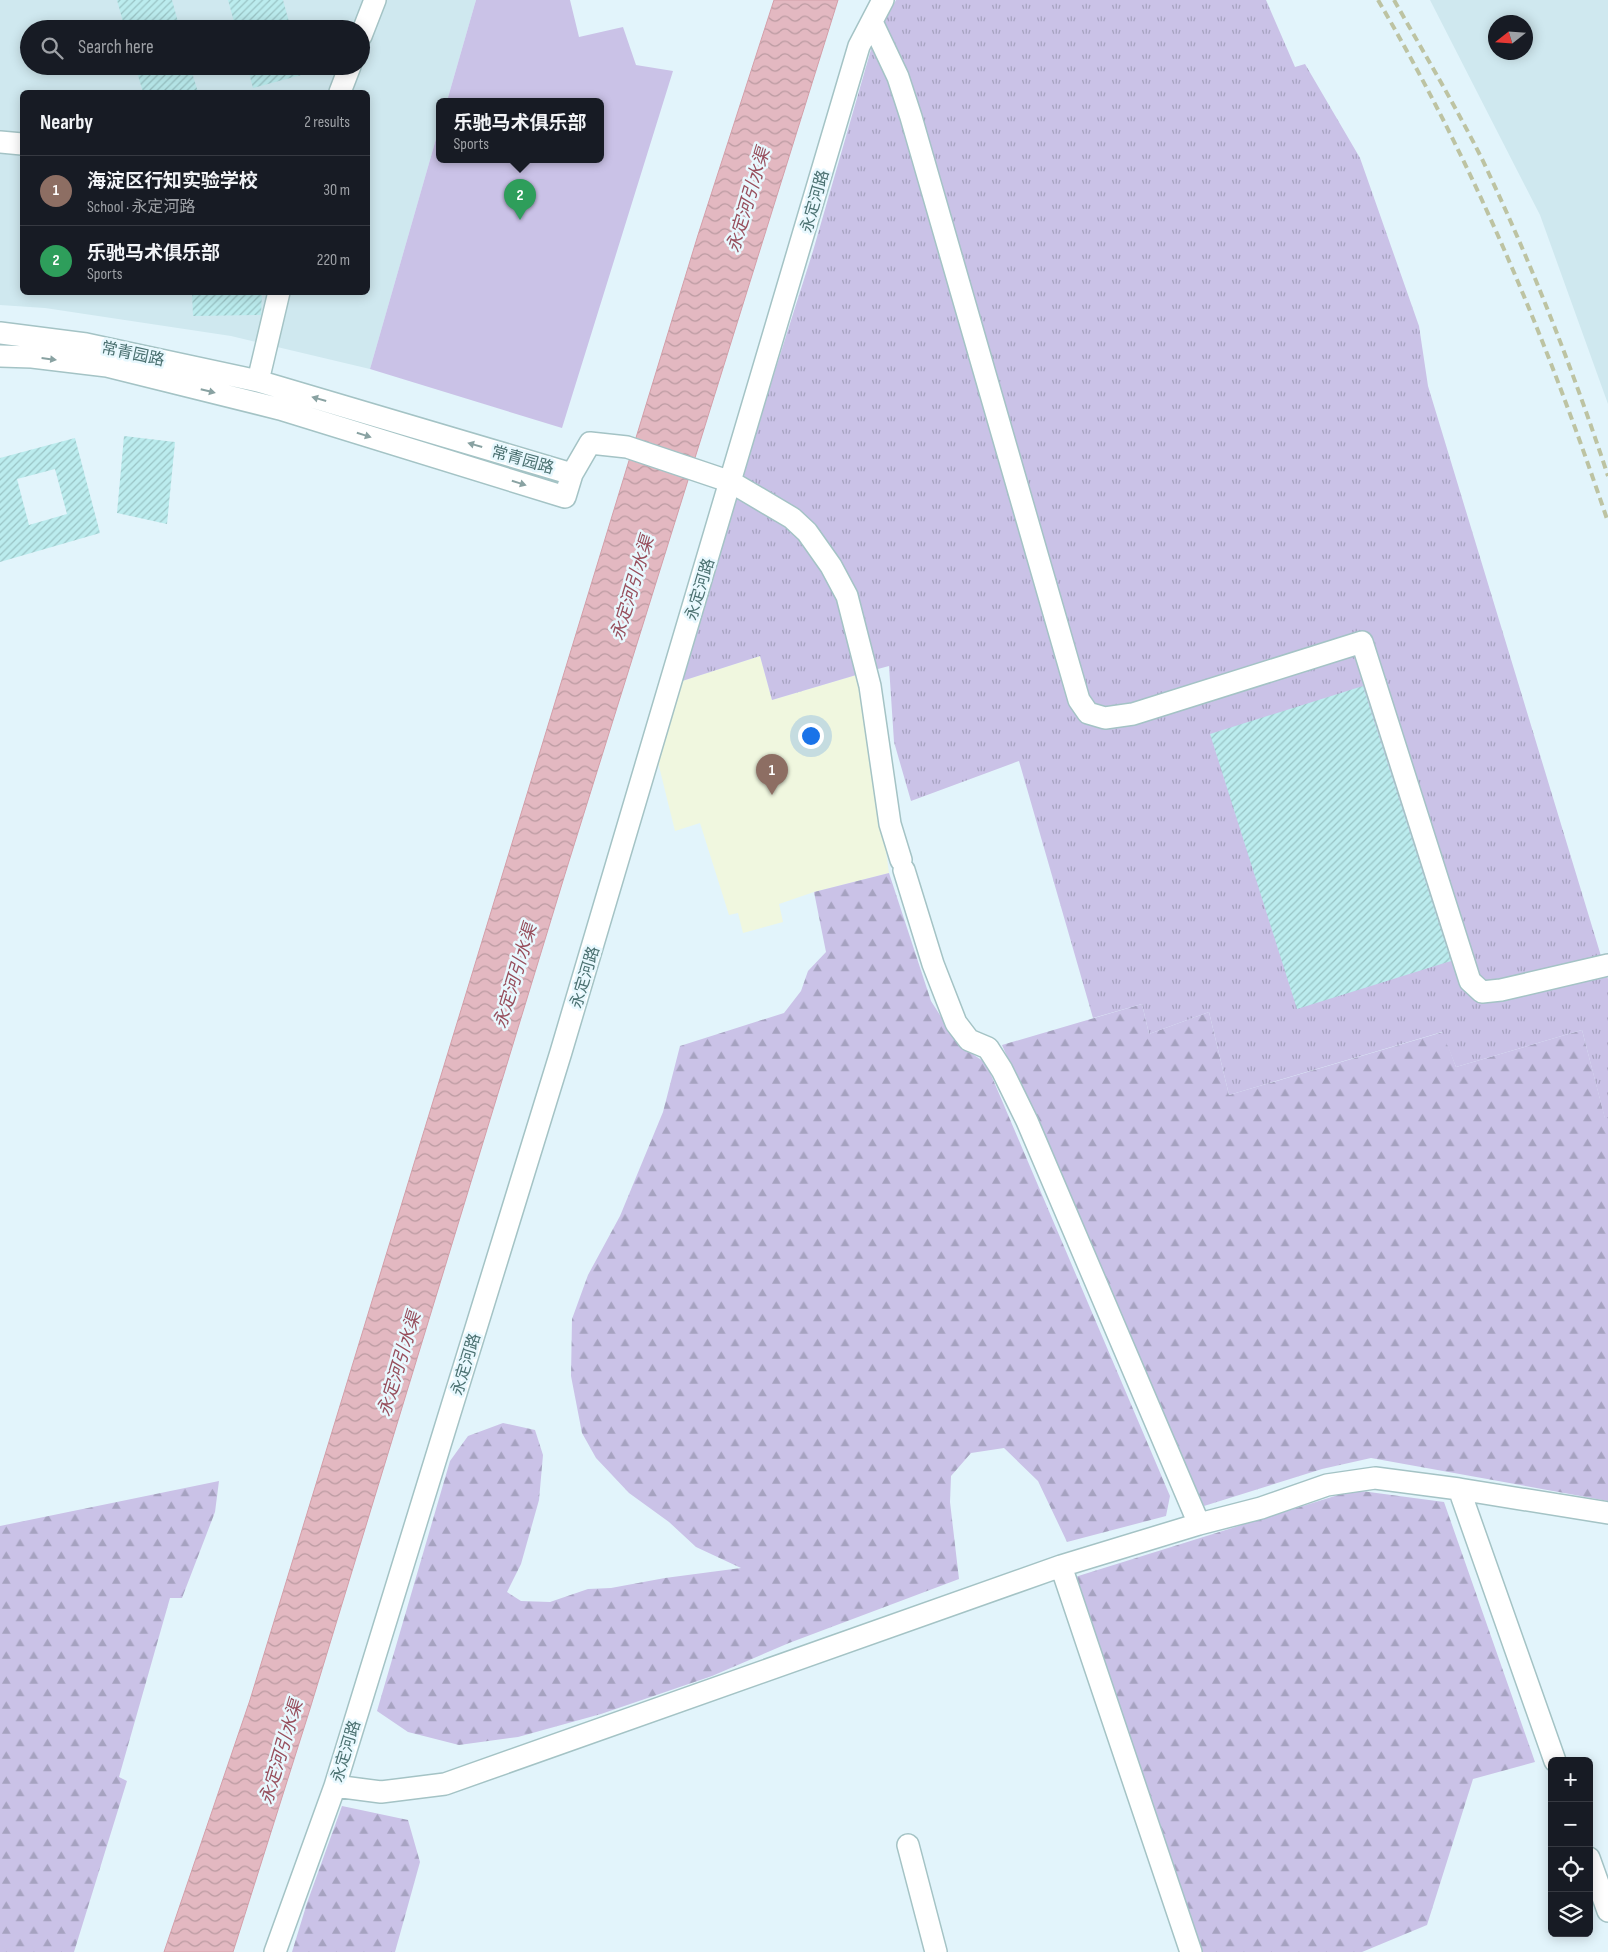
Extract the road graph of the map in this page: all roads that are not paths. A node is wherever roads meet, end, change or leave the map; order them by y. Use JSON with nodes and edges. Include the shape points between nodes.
{"nodes":[{"id":1,"x":375,"y":0,"type":"edge"},
{"id":2,"x":883,"y":0,"type":"edge"},
{"id":3,"x":367,"y":20,"type":"edge"},
{"id":4,"x":872,"y":22,"type":"junction"},
{"id":5,"x":347,"y":75,"type":"edge"},
{"id":6,"x":341,"y":90,"type":"edge"},
{"id":7,"x":0,"y":142,"type":"edge"},
{"id":8,"x":20,"y":144,"type":"edge"},
{"id":9,"x":278,"y":295,"type":"edge"},
{"id":10,"x":0,"y":333,"type":"edge"},
{"id":11,"x":0,"y":356,"type":"edge"},
{"id":12,"x":258,"y":381,"type":"junction"},
{"id":13,"x":572,"y":474,"type":"junction"},
{"id":14,"x":722,"y":478,"type":"junction"},
{"id":15,"x":1608,"y":965,"type":"edge"},
{"id":16,"x":1459,"y":1489,"type":"junction"},
{"id":17,"x":1608,"y":1513,"type":"edge"},
{"id":18,"x":1199,"y":1524,"type":"junction"},
{"id":19,"x":1061,"y":1566,"type":"junction"},
{"id":20,"x":1554,"y":1757,"type":"edge"},
{"id":21,"x":335,"y":1786,"type":"junction"},
{"id":22,"x":908,"y":1845,"type":"dead end"},
{"id":23,"x":1593,"y":1869,"type":"edge"},
{"id":24,"x":1608,"y":1911,"type":"edge"},
{"id":25,"x":276,"y":1952,"type":"edge"},
{"id":26,"x":936,"y":1952,"type":"edge"},
{"id":27,"x":1191,"y":1952,"type":"edge"}],
"edges":[{"from":1,"to":3,"type":"street"},
{"from":2,"to":4,"type":"street","name":"永定河路"},
{"from":4,"to":14,"type":"street","name":"永定河路","via":[[859,46]]},
{"from":4,"to":15,"type":"street","via":[[898,77],[911,117],[1079,700],[1088,713],[1105,718],[1134,714],[1362,642],[1470,981],[1482,992],[1501,990]]},
{"from":5,"to":6,"type":"street"},
{"from":7,"to":8,"type":"street"},
{"from":9,"to":12,"type":"street"},
{"from":10,"to":12,"type":"street","name":"常青园路","via":[[86,344]]},
{"from":11,"to":13,"type":"street","name":"常青园路","one_way":true,"via":[[107,366],[270,407],[565,497]]},
{"from":13,"to":12,"type":"street","name":"常青园路","one_way":true},
{"from":13,"to":14,"type":"street","via":[[590,443],[627,447]]},
{"from":14,"to":18,"type":"street","via":[[792,518],[807,532],[847,596],[870,686],[890,824],[933,964],[956,1023],[969,1040],[988,1048],[1027,1121]]},
{"from":14,"to":21,"type":"street","name":"永定河路","via":[[558,1061]]},
{"from":16,"to":17,"type":"street"},
{"from":16,"to":18,"type":"street","via":[[1376,1478],[1327,1485],[1261,1508]]},
{"from":16,"to":20,"type":"street"},
{"from":18,"to":19,"type":"street"},
{"from":19,"to":21,"type":"street","via":[[445,1784],[381,1792]]},
{"from":19,"to":27,"type":"street"},
{"from":21,"to":25,"type":"street","name":"永定河路"},
{"from":22,"to":26,"type":"street"},
{"from":23,"to":24,"type":"street"}]}
